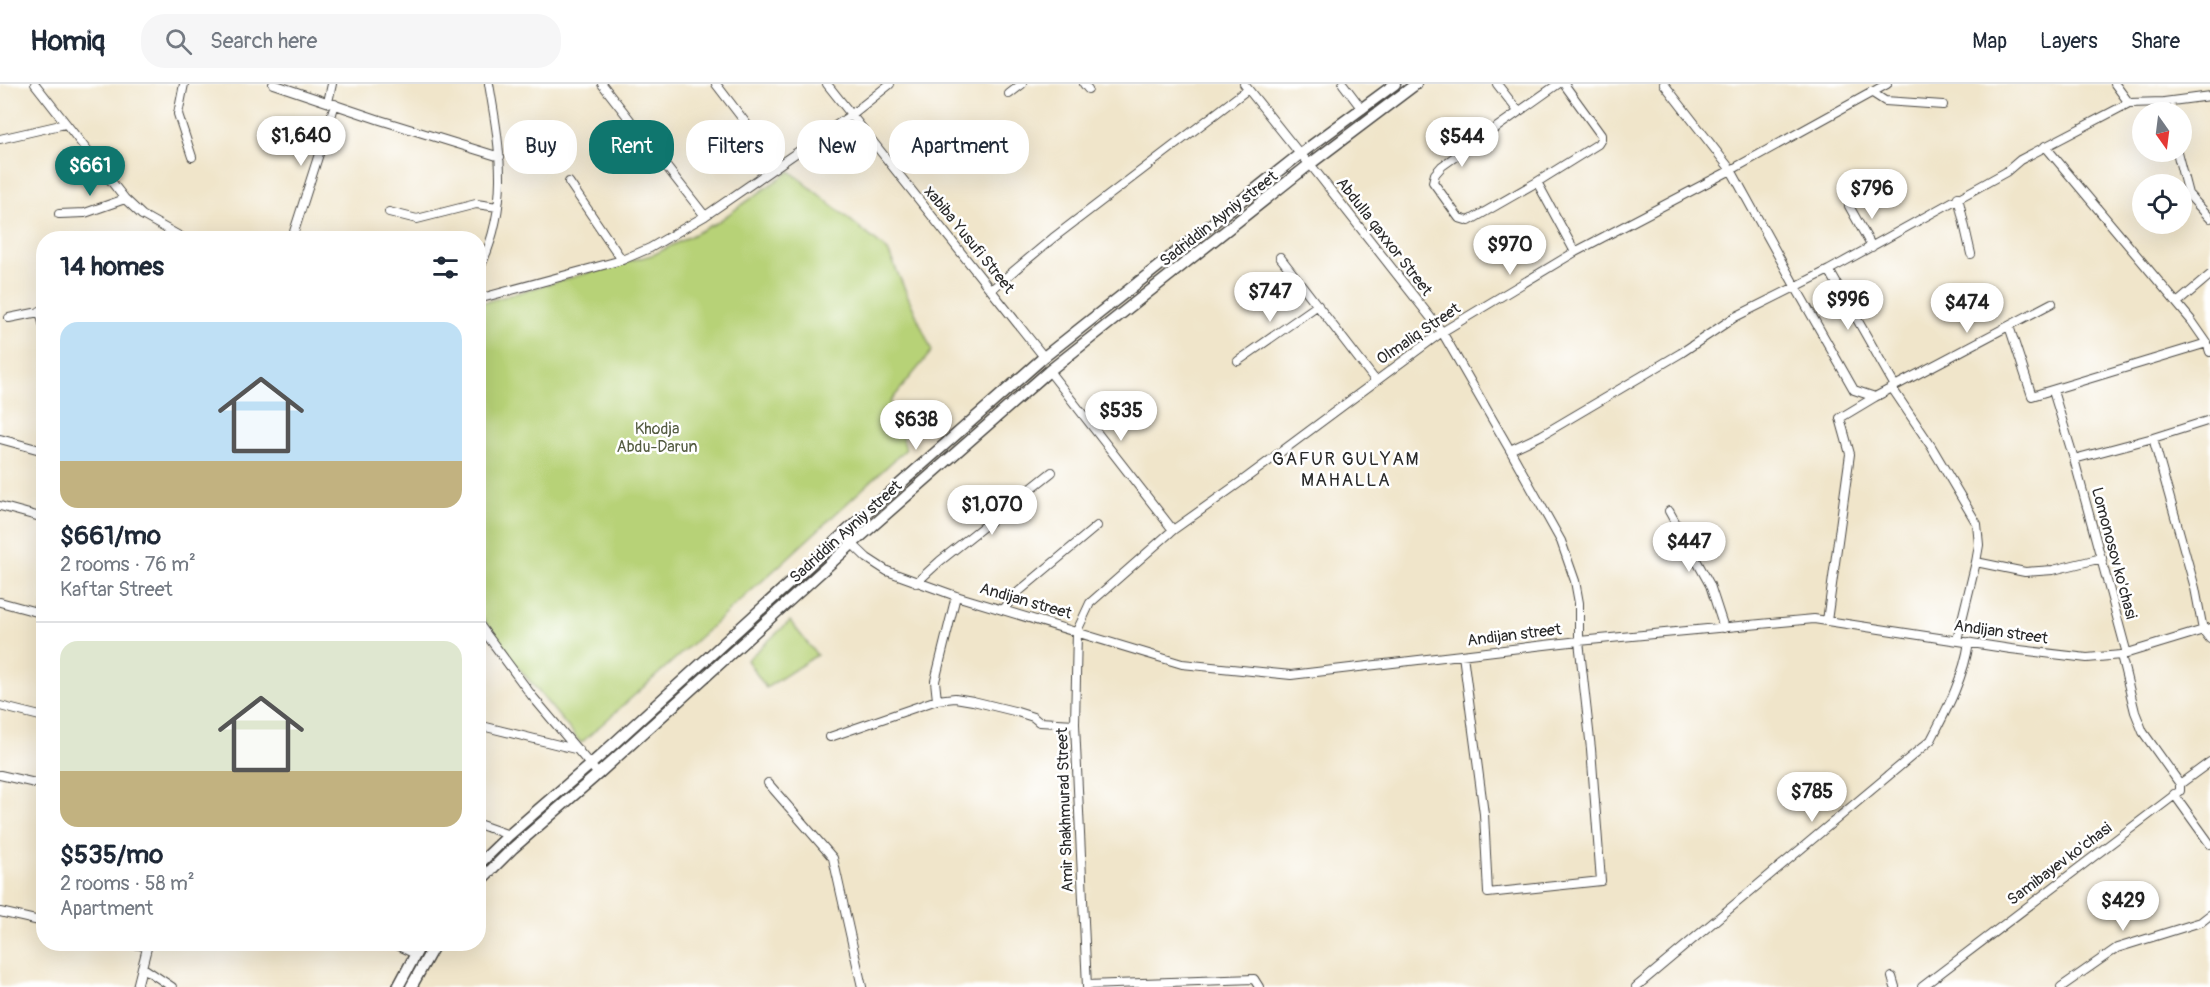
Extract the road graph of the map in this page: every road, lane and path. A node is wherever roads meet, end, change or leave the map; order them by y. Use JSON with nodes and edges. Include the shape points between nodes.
{"nodes":[{"id":1,"x":35,"y":84,"type":"edge"},
{"id":2,"x":184,"y":84,"type":"edge"},
{"id":3,"x":273,"y":84,"type":"edge"},
{"id":4,"x":332,"y":84,"type":"edge"},
{"id":5,"x":489,"y":84,"type":"edge"},
{"id":6,"x":602,"y":84,"type":"edge"},
{"id":7,"x":716,"y":84,"type":"edge"},
{"id":8,"x":827,"y":84,"type":"edge"},
{"id":9,"x":890,"y":84,"type":"edge"},
{"id":10,"x":1022,"y":84,"type":"edge"},
{"id":11,"x":1343,"y":84,"type":"edge"},
{"id":12,"x":1395,"y":84,"type":"edge"},
{"id":13,"x":1416,"y":84,"type":"edge"},
{"id":14,"x":1497,"y":84,"type":"edge"},
{"id":15,"x":1558,"y":84,"type":"edge"},
{"id":16,"x":1564,"y":84,"type":"edge"},
{"id":17,"x":1665,"y":84,"type":"edge"},
{"id":18,"x":1887,"y":84,"type":"edge"},
{"id":19,"x":2115,"y":84,"type":"edge"},
{"id":20,"x":1246,"y":87,"type":"edge"},
{"id":21,"x":1871,"y":92,"type":"junction"},
{"id":22,"x":1009,"y":94,"type":"dead end"},
{"id":23,"x":2210,"y":96,"type":"edge"},
{"id":24,"x":2164,"y":102,"type":"edge"},
{"id":25,"x":331,"y":103,"type":"junction"},
{"id":26,"x":2128,"y":103,"type":"junction"},
{"id":27,"x":2132,"y":103,"type":"edge"},
{"id":28,"x":1943,"y":105,"type":"dead end"},
{"id":29,"x":1362,"y":109,"type":"junction"},
{"id":30,"x":1518,"y":111,"type":"junction"},
{"id":31,"x":851,"y":115,"type":"junction"},
{"id":32,"x":744,"y":120,"type":"edge"},
{"id":33,"x":65,"y":124,"type":"junction"},
{"id":34,"x":0,"y":139,"type":"edge"},
{"id":35,"x":2045,"y":146,"type":"junction"},
{"id":36,"x":1300,"y":154,"type":"junction"},
{"id":37,"x":192,"y":157,"type":"dead end"},
{"id":38,"x":500,"y":157,"type":"junction"},
{"id":39,"x":785,"y":160,"type":"edge"},
{"id":40,"x":2180,"y":162,"type":"edge"},
{"id":41,"x":1310,"y":164,"type":"junction"},
{"id":42,"x":1731,"y":170,"type":"junction"},
{"id":43,"x":765,"y":174,"type":"edge"},
{"id":44,"x":569,"y":182,"type":"dead end"},
{"id":45,"x":1537,"y":182,"type":"junction"},
{"id":46,"x":1958,"y":197,"type":"junction"},
{"id":47,"x":124,"y":199,"type":"junction"},
{"id":48,"x":1849,"y":206,"type":"dead end"},
{"id":49,"x":498,"y":207,"type":"junction"},
{"id":50,"x":389,"y":212,"type":"dead end"},
{"id":51,"x":59,"y":214,"type":"dead end"},
{"id":52,"x":705,"y":216,"type":"junction"},
{"id":53,"x":2210,"y":218,"type":"edge"},
{"id":54,"x":167,"y":231,"type":"edge"},
{"id":55,"x":294,"y":231,"type":"edge"},
{"id":56,"x":1872,"y":247,"type":"junction"},
{"id":57,"x":1575,"y":252,"type":"junction"},
{"id":58,"x":1971,"y":254,"type":"dead end"},
{"id":59,"x":486,"y":257,"type":"edge"},
{"id":60,"x":1280,"y":258,"type":"dead end"},
{"id":61,"x":622,"y":260,"type":"junction"},
{"id":62,"x":1829,"y":270,"type":"junction"},
{"id":63,"x":2210,"y":275,"type":"edge"},
{"id":64,"x":1795,"y":286,"type":"junction"},
{"id":65,"x":991,"y":290,"type":"junction"},
{"id":66,"x":486,"y":297,"type":"edge"},
{"id":67,"x":2052,"y":303,"type":"dead end"},
{"id":68,"x":2177,"y":303,"type":"junction"},
{"id":69,"x":1318,"y":305,"type":"junction"},
{"id":70,"x":36,"y":312,"type":"edge"},
{"id":71,"x":9,"y":318,"type":"dead end"},
{"id":72,"x":2010,"y":326,"type":"junction"},
{"id":73,"x":1442,"y":332,"type":"junction"},
{"id":74,"x":2209,"y":348,"type":"edge"},
{"id":75,"x":1044,"y":357,"type":"junction"},
{"id":76,"x":1238,"y":362,"type":"dead end"},
{"id":77,"x":1049,"y":371,"type":"junction"},
{"id":78,"x":1375,"y":380,"type":"junction"},
{"id":79,"x":1893,"y":387,"type":"junction"},
{"id":80,"x":2053,"y":391,"type":"junction"},
{"id":81,"x":1875,"y":397,"type":"junction"},
{"id":82,"x":2210,"y":420,"type":"edge"},
{"id":83,"x":2154,"y":438,"type":"junction"},
{"id":84,"x":0,"y":439,"type":"edge"},
{"id":85,"x":36,"y":449,"type":"edge"},
{"id":86,"x":1510,"y":450,"type":"junction"},
{"id":87,"x":2074,"y":459,"type":"junction"},
{"id":88,"x":1052,"y":472,"type":"dead end"},
{"id":89,"x":0,"y":506,"type":"edge"},
{"id":90,"x":1669,"y":511,"type":"dead end"},
{"id":91,"x":36,"y":516,"type":"edge"},
{"id":92,"x":1097,"y":526,"type":"dead end"},
{"id":93,"x":1173,"y":530,"type":"junction"},
{"id":94,"x":843,"y":535,"type":"junction"},
{"id":95,"x":852,"y":544,"type":"junction"},
{"id":96,"x":2102,"y":558,"type":"junction"},
{"id":97,"x":1976,"y":562,"type":"junction"},
{"id":98,"x":916,"y":583,"type":"junction"},
{"id":99,"x":956,"y":596,"type":"junction"},
{"id":100,"x":0,"y":602,"type":"edge"},
{"id":101,"x":1003,"y":610,"type":"junction"},
{"id":102,"x":36,"y":612,"type":"edge"},
{"id":103,"x":1827,"y":621,"type":"junction"},
{"id":104,"x":1724,"y":628,"type":"junction"},
{"id":105,"x":2207,"y":629,"type":"edge"},
{"id":106,"x":1077,"y":631,"type":"junction"},
{"id":107,"x":486,"y":634,"type":"edge"},
{"id":108,"x":2210,"y":639,"type":"edge"},
{"id":109,"x":1957,"y":640,"type":"junction"},
{"id":110,"x":1579,"y":641,"type":"junction"},
{"id":111,"x":1969,"y":642,"type":"junction"},
{"id":112,"x":1463,"y":655,"type":"junction"},
{"id":113,"x":2124,"y":655,"type":"junction"},
{"id":114,"x":938,"y":700,"type":"junction"},
{"id":115,"x":0,"y":706,"type":"edge"},
{"id":116,"x":36,"y":715,"type":"edge"},
{"id":117,"x":1075,"y":724,"type":"junction"},
{"id":118,"x":486,"y":727,"type":"edge"},
{"id":119,"x":830,"y":736,"type":"dead end"},
{"id":120,"x":580,"y":750,"type":"junction"},
{"id":121,"x":2210,"y":762,"type":"edge"},
{"id":122,"x":590,"y":765,"type":"junction"},
{"id":123,"x":598,"y":774,"type":"junction"},
{"id":124,"x":0,"y":775,"type":"edge"},
{"id":125,"x":36,"y":783,"type":"edge"},
{"id":126,"x":768,"y":783,"type":"dead end"},
{"id":127,"x":2180,"y":784,"type":"junction"},
{"id":128,"x":2174,"y":794,"type":"junction"},
{"id":129,"x":486,"y":827,"type":"edge"},
{"id":130,"x":509,"y":835,"type":"junction"},
{"id":131,"x":2210,"y":844,"type":"edge"},
{"id":132,"x":486,"y":857,"type":"edge"},
{"id":133,"x":486,"y":875,"type":"edge"},
{"id":134,"x":0,"y":912,"type":"edge"},
{"id":135,"x":2210,"y":915,"type":"edge"},
{"id":136,"x":36,"y":920,"type":"edge"},
{"id":137,"x":146,"y":951,"type":"edge"},
{"id":138,"x":409,"y":951,"type":"edge"},
{"id":139,"x":417,"y":951,"type":"edge"},
{"id":140,"x":431,"y":951,"type":"edge"},
{"id":141,"x":415,"y":954,"type":"junction"},
{"id":142,"x":142,"y":967,"type":"junction"},
{"id":143,"x":1892,"y":976,"type":"dead end"},
{"id":144,"x":1155,"y":984,"type":"edge"},
{"id":145,"x":1087,"y":986,"type":"edge"},
{"id":146,"x":137,"y":987,"type":"edge"},
{"id":147,"x":172,"y":987,"type":"edge"},
{"id":148,"x":398,"y":987,"type":"edge"},
{"id":149,"x":411,"y":987,"type":"edge"},
{"id":150,"x":862,"y":987,"type":"edge"},
{"id":151,"x":1259,"y":987,"type":"edge"},
{"id":152,"x":1636,"y":987,"type":"edge"},
{"id":153,"x":1895,"y":987,"type":"edge"},
{"id":154,"x":1923,"y":987,"type":"edge"},
{"id":155,"x":2061,"y":987,"type":"edge"}],
"edges":[{"from":1,"to":33,"type":"street"},
{"from":2,"to":37,"type":"street","via":[[178,114]]},
{"from":3,"to":25,"type":"street"},
{"from":4,"to":25,"type":"street"},
{"from":5,"to":38,"type":"street"},
{"from":6,"to":52,"type":"street"},
{"from":7,"to":32,"type":"street"},
{"from":8,"to":31,"type":"street","name":"xabiba Yusufi Street"},
{"from":9,"to":31,"type":"street"},
{"from":10,"to":22,"type":"street"},
{"from":11,"to":29,"type":"street"},
{"from":12,"to":29,"type":"main road","name":"Sadriddin Ayniy street"},
{"from":13,"to":41,"type":"main road","name":"Sadriddin Ayniy street"},
{"from":14,"to":30,"type":"street"},
{"from":15,"to":30,"type":"street"},
{"from":16,"to":45,"type":"street","via":[[1601,139]]},
{"from":17,"to":42,"type":"street"},
{"from":18,"to":21,"type":"street","name":"Olmaliq Street"},
{"from":19,"to":26,"type":"street"},
{"from":20,"to":36,"type":"street"},
{"from":20,"to":65,"type":"street"},
{"from":21,"to":28,"type":"street","via":[[1885,101]]},
{"from":21,"to":42,"type":"street","name":"Olmaliq Street"},
{"from":23,"to":24,"type":"street"},
{"from":25,"to":38,"type":"street"},
{"from":25,"to":55,"type":"street"},
{"from":26,"to":27,"type":"street"},
{"from":26,"to":35,"type":"street"},
{"from":29,"to":36,"type":"main road","name":"Sadriddin Ayniy street"},
{"from":30,"to":45,"type":"street","via":[[1442,166],[1433,182],[1459,218],[1469,221]]},
{"from":31,"to":39,"type":"street"},
{"from":31,"to":65,"type":"street","name":"xabiba Yusufi Street"},
{"from":33,"to":34,"type":"street"},
{"from":33,"to":47,"type":"street"},
{"from":35,"to":46,"type":"street"},
{"from":35,"to":68,"type":"street"},
{"from":36,"to":41,"type":"street"},
{"from":36,"to":75,"type":"main road","name":"Sadriddin Ayniy street"},
{"from":38,"to":49,"type":"street"},
{"from":40,"to":53,"type":"street","via":[[2188,194]]},
{"from":41,"to":73,"type":"street","name":"Abdulla qaxxor Street"},
{"from":41,"to":77,"type":"main road","name":"Sadriddin Ayniy street"},
{"from":42,"to":57,"type":"street","name":"Olmaliq Street"},
{"from":42,"to":64,"type":"street"},
{"from":43,"to":52,"type":"street"},
{"from":44,"to":61,"type":"street"},
{"from":45,"to":57,"type":"street"},
{"from":46,"to":56,"type":"street"},
{"from":46,"to":58,"type":"street"},
{"from":47,"to":51,"type":"street","via":[[85,213]]},
{"from":47,"to":54,"type":"street"},
{"from":48,"to":56,"type":"street"},
{"from":49,"to":50,"type":"street","via":[[476,204],[417,219]]},
{"from":49,"to":59,"type":"street","via":[[496,229]]},
{"from":52,"to":61,"type":"street"},
{"from":56,"to":62,"type":"street"},
{"from":57,"to":73,"type":"street","name":"Olmaliq Street"},
{"from":60,"to":69,"type":"street"},
{"from":61,"to":66,"type":"street"},
{"from":62,"to":64,"type":"street"},
{"from":62,"to":79,"type":"street"},
{"from":63,"to":68,"type":"street"},
{"from":64,"to":81,"type":"street","via":[[1854,390]]},
{"from":64,"to":86,"type":"street","via":[[1735,317],[1560,424]]},
{"from":65,"to":75,"type":"street","name":"xabiba Yusufi Street"},
{"from":67,"to":72,"type":"street"},
{"from":68,"to":74,"type":"street"},
{"from":69,"to":76,"type":"street"},
{"from":69,"to":78,"type":"street"},
{"from":70,"to":71,"type":"street"},
{"from":72,"to":79,"type":"street"},
{"from":72,"to":80,"type":"street","via":[[2032,396]]},
{"from":73,"to":78,"type":"street","name":"Olmaliq Street"},
{"from":73,"to":86,"type":"street","name":"Abdulla qaxxor Street"},
{"from":74,"to":80,"type":"street"},
{"from":75,"to":94,"type":"main road","name":"Sadriddin Ayniy street"},
{"from":77,"to":93,"type":"street"},
{"from":77,"to":95,"type":"main road","name":"Sadriddin Ayniy street"},
{"from":78,"to":93,"type":"street","name":"Olmaliq Street"},
{"from":79,"to":81,"type":"street"},
{"from":79,"to":97,"type":"street","via":[[1977,524]]},
{"from":80,"to":87,"type":"street","name":"Lomonosov ko'chasi"},
{"from":81,"to":103,"type":"street","via":[[1840,418],[1850,454]]},
{"from":82,"to":83,"type":"street"},
{"from":83,"to":87,"type":"street"},
{"from":83,"to":105,"type":"street"},
{"from":84,"to":85,"type":"street"},
{"from":86,"to":110,"type":"street","name":"Abdulla qaxxor Street","via":[[1561,541],[1579,603]]},
{"from":87,"to":96,"type":"street","name":"Lomonosov ko'chasi"},
{"from":88,"to":98,"type":"street"},
{"from":89,"to":91,"type":"street"},
{"from":90,"to":104,"type":"street","via":[[1710,585]]},
{"from":92,"to":101,"type":"street","via":[[1017,593]]},
{"from":93,"to":106,"type":"street","name":"Olmaliq Street","via":[[1090,603]]},
{"from":94,"to":95,"type":"street","name":"Andijan street"},
{"from":94,"to":122,"type":"main road","name":"Sadriddin Ayniy street"},
{"from":95,"to":98,"type":"street","name":"Andijan street","via":[[887,571]]},
{"from":95,"to":123,"type":"main road","name":"Sadriddin Ayniy street"},
{"from":96,"to":97,"type":"street","via":[[2053,570],[2025,572]]},
{"from":96,"to":113,"type":"street","name":"Lomonosov ko'chasi"},
{"from":97,"to":109,"type":"street"},
{"from":98,"to":99,"type":"street","name":"Andijan street"},
{"from":99,"to":101,"type":"street","name":"Andijan street"},
{"from":99,"to":114,"type":"street","via":[[935,681]]},
{"from":100,"to":102,"type":"street"},
{"from":101,"to":106,"type":"street","name":"Andijan street"},
{"from":103,"to":104,"type":"street","name":"Andijan street"},
{"from":103,"to":109,"type":"street","name":"Andijan street"},
{"from":104,"to":110,"type":"street","name":"Andijan street"},
{"from":105,"to":108,"type":"street"},
{"from":105,"to":113,"type":"street","name":"Andijan street"},
{"from":106,"to":112,"type":"street","name":"Andijan street","via":[[1182,664],[1291,675]]},
{"from":106,"to":117,"type":"street","name":"Amir Shakhmurad Street"},
{"from":107,"to":120,"type":"street","via":[[532,696]]},
{"from":109,"to":111,"type":"street","name":"Andijan street"},
{"from":110,"to":112,"type":"street","name":"Andijan street"},
{"from":110,"to":112,"type":"street","name":"Abdulla qaxxor Street","via":[[1601,882],[1488,893],[1484,814]]},
{"from":111,"to":113,"type":"street","name":"Andijan street","via":[[2087,658]]},
{"from":111,"to":152,"type":"street","via":[[1950,703],[1931,740]]},
{"from":113,"to":127,"type":"street","name":"Lomonosov ko'chasi","via":[[2143,732]]},
{"from":114,"to":117,"type":"street","via":[[973,701],[1039,722]]},
{"from":114,"to":119,"type":"street"},
{"from":115,"to":116,"type":"street"},
{"from":117,"to":145,"type":"street","name":"Amir Shakhmurad Street"},
{"from":118,"to":120,"type":"street"},
{"from":120,"to":122,"type":"street"},
{"from":121,"to":127,"type":"street","name":"Samibayev ko'chasi"},
{"from":122,"to":123,"type":"street"},
{"from":122,"to":130,"type":"main road","name":"Sadriddin Ayniy street"},
{"from":123,"to":133,"type":"main road","name":"Sadriddin Ayniy street"},
{"from":124,"to":125,"type":"street"},
{"from":126,"to":150,"type":"street","via":[[833,858]]},
{"from":127,"to":128,"type":"street","name":"Samibayev ko'chasi","via":[[2180,791]]},
{"from":128,"to":131,"type":"street"},
{"from":128,"to":154,"type":"street","name":"Samibayev ko'chasi"},
{"from":129,"to":130,"type":"street"},
{"from":130,"to":132,"type":"main road","name":"Sadriddin Ayniy street"},
{"from":134,"to":136,"type":"street"},
{"from":135,"to":155,"type":"street","via":[[2202,922],[2117,948]]},
{"from":137,"to":142,"type":"street"},
{"from":138,"to":141,"type":"street"},
{"from":139,"to":141,"type":"main road"},
{"from":140,"to":149,"type":"main road"},
{"from":141,"to":148,"type":"main road"},
{"from":142,"to":146,"type":"street"},
{"from":142,"to":147,"type":"street"},
{"from":143,"to":153,"type":"street"},
{"from":144,"to":145,"type":"street"},
{"from":144,"to":151,"type":"street","via":[[1254,979]]}]}
